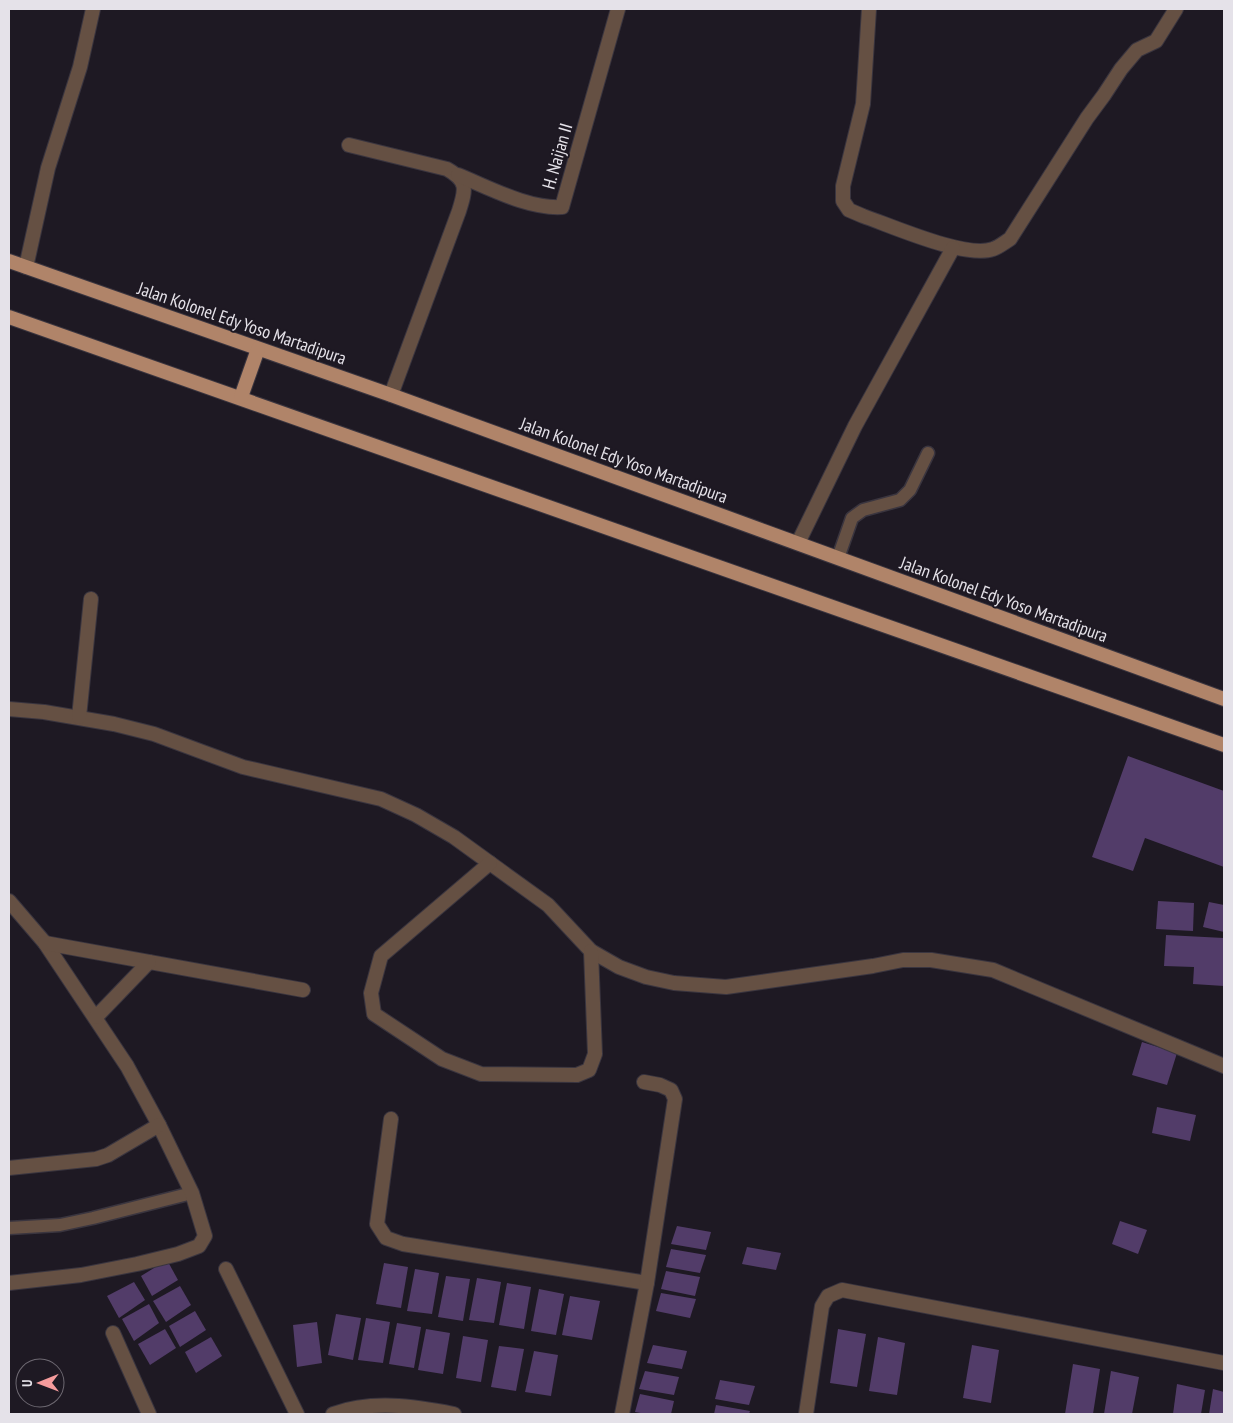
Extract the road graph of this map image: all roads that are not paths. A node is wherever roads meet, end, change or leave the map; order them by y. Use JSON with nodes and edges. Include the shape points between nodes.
{"nodes":[{"id":1,"x":93,"y":9,"type":"edge"},
{"id":2,"x":618,"y":9,"type":"edge"},
{"id":3,"x":868,"y":9,"type":"edge"},
{"id":4,"x":1176,"y":9,"type":"edge"},
{"id":5,"x":349,"y":146,"type":"dead end"},
{"id":6,"x":458,"y":176,"type":"junction"},
{"id":7,"x":953,"y":248,"type":"junction"},
{"id":8,"x":9,"y":261,"type":"edge"},
{"id":9,"x":26,"y":267,"type":"junction"},
{"id":10,"x":9,"y":317,"type":"edge"},
{"id":11,"x":258,"y":349,"type":"junction"},
{"id":12,"x":391,"y":395,"type":"junction"},
{"id":13,"x":241,"y":397,"type":"junction"},
{"id":14,"x":928,"y":453,"type":"dead end"},
{"id":15,"x":798,"y":543,"type":"junction"},
{"id":16,"x":838,"y":558,"type":"junction"},
{"id":17,"x":91,"y":600,"type":"dead end"},
{"id":18,"x":1224,"y":698,"type":"edge"},
{"id":19,"x":9,"y":709,"type":"edge"},
{"id":20,"x":79,"y":717,"type":"junction"},
{"id":21,"x":1224,"y":744,"type":"edge"},
{"id":22,"x":490,"y":864,"type":"junction"},
{"id":23,"x":9,"y":901,"type":"edge"},
{"id":24,"x":45,"y":943,"type":"junction"},
{"id":25,"x":591,"y":951,"type":"junction"},
{"id":26,"x":149,"y":962,"type":"junction"},
{"id":27,"x":303,"y":990,"type":"dead end"},
{"id":28,"x":96,"y":1018,"type":"junction"},
{"id":29,"x":1224,"y":1066,"type":"edge"},
{"id":30,"x":644,"y":1082,"type":"dead end"},
{"id":31,"x":390,"y":1119,"type":"dead end"},
{"id":32,"x":159,"y":1125,"type":"junction"},
{"id":33,"x":9,"y":1168,"type":"edge"},
{"id":34,"x":192,"y":1193,"type":"junction"},
{"id":35,"x":9,"y":1228,"type":"edge"},
{"id":36,"x":226,"y":1270,"type":"dead end"},
{"id":37,"x":9,"y":1283,"type":"edge"},
{"id":38,"x":647,"y":1283,"type":"junction"},
{"id":39,"x":113,"y":1333,"type":"dead end"},
{"id":40,"x":1224,"y":1363,"type":"edge"},
{"id":41,"x":149,"y":1414,"type":"edge"},
{"id":42,"x":297,"y":1414,"type":"edge"},
{"id":43,"x":333,"y":1414,"type":"edge"},
{"id":44,"x":449,"y":1414,"type":"edge"},
{"id":45,"x":622,"y":1414,"type":"edge"},
{"id":46,"x":806,"y":1414,"type":"edge"}],
"edges":[{"from":1,"to":9,"type":"street","via":[[80,67],[48,168]]},
{"from":2,"to":6,"type":"street","name":"H. Naijan II","via":[[562,208],[533,205]]},
{"from":3,"to":7,"type":"street","via":[[863,104],[843,186],[844,201],[849,210]]},
{"from":4,"to":7,"type":"street","via":[[1156,41],[1137,50],[1121,69],[1010,239],[993,249]]},
{"from":5,"to":6,"type":"street","via":[[447,168]]},
{"from":6,"to":12,"type":"street","via":[[464,186],[460,211]]},
{"from":7,"to":15,"type":"street","via":[[854,426]]},
{"from":8,"to":9,"type":"main road","name":"Jalan Kolonel Edy Yoso Martadipura"},
{"from":9,"to":11,"type":"main road","name":"Jalan Kolonel Edy Yoso Martadipura"},
{"from":10,"to":13,"type":"main road"},
{"from":11,"to":12,"type":"main road","name":"Jalan Kolonel Edy Yoso Martadipura"},
{"from":11,"to":13,"type":"main road"},
{"from":12,"to":15,"type":"main road","name":"Jalan Kolonel Edy Yoso Martadipura"},
{"from":13,"to":21,"type":"main road"},
{"from":14,"to":16,"type":"lane","via":[[910,490],[900,500],[863,510],[852,518]]},
{"from":15,"to":16,"type":"main road","name":"Jalan Kolonel Edy Yoso Martadipura"},
{"from":16,"to":18,"type":"main road","name":"Jalan Kolonel Edy Yoso Martadipura"},
{"from":17,"to":20,"type":"street"},
{"from":19,"to":20,"type":"street"},
{"from":20,"to":22,"type":"street","via":[[154,734],[242,767],[381,799],[454,837]]},
{"from":22,"to":25,"type":"street","via":[[548,905]]},
{"from":22,"to":25,"type":"street","via":[[381,956],[371,993],[374,1014],[442,1058],[481,1074],[577,1075],[589,1070],[595,1054]]},
{"from":23,"to":24,"type":"street"},
{"from":24,"to":26,"type":"street"},
{"from":24,"to":28,"type":"street"},
{"from":25,"to":29,"type":"street","via":[[646,977],[726,987],[903,960],[932,960],[993,970]]},
{"from":26,"to":27,"type":"street"},
{"from":26,"to":28,"type":"street"},
{"from":28,"to":32,"type":"street"},
{"from":30,"to":38,"type":"street","via":[[671,1090],[675,1099]]},
{"from":31,"to":38,"type":"street","via":[[377,1224],[386,1238],[403,1244]]},
{"from":32,"to":33,"type":"street","via":[[96,1159]]},
{"from":32,"to":34,"type":"street"},
{"from":34,"to":35,"type":"lane","via":[[60,1225]]},
{"from":34,"to":37,"type":"street","via":[[206,1236],[200,1246],[138,1264],[82,1275]]},
{"from":36,"to":42,"type":"street"},
{"from":38,"to":45,"type":"street"},
{"from":39,"to":41,"type":"street"},
{"from":40,"to":46,"type":"street","via":[[842,1290],[828,1296],[822,1306]]},
{"from":43,"to":44,"type":"street","via":[[370,1405]]}]}
